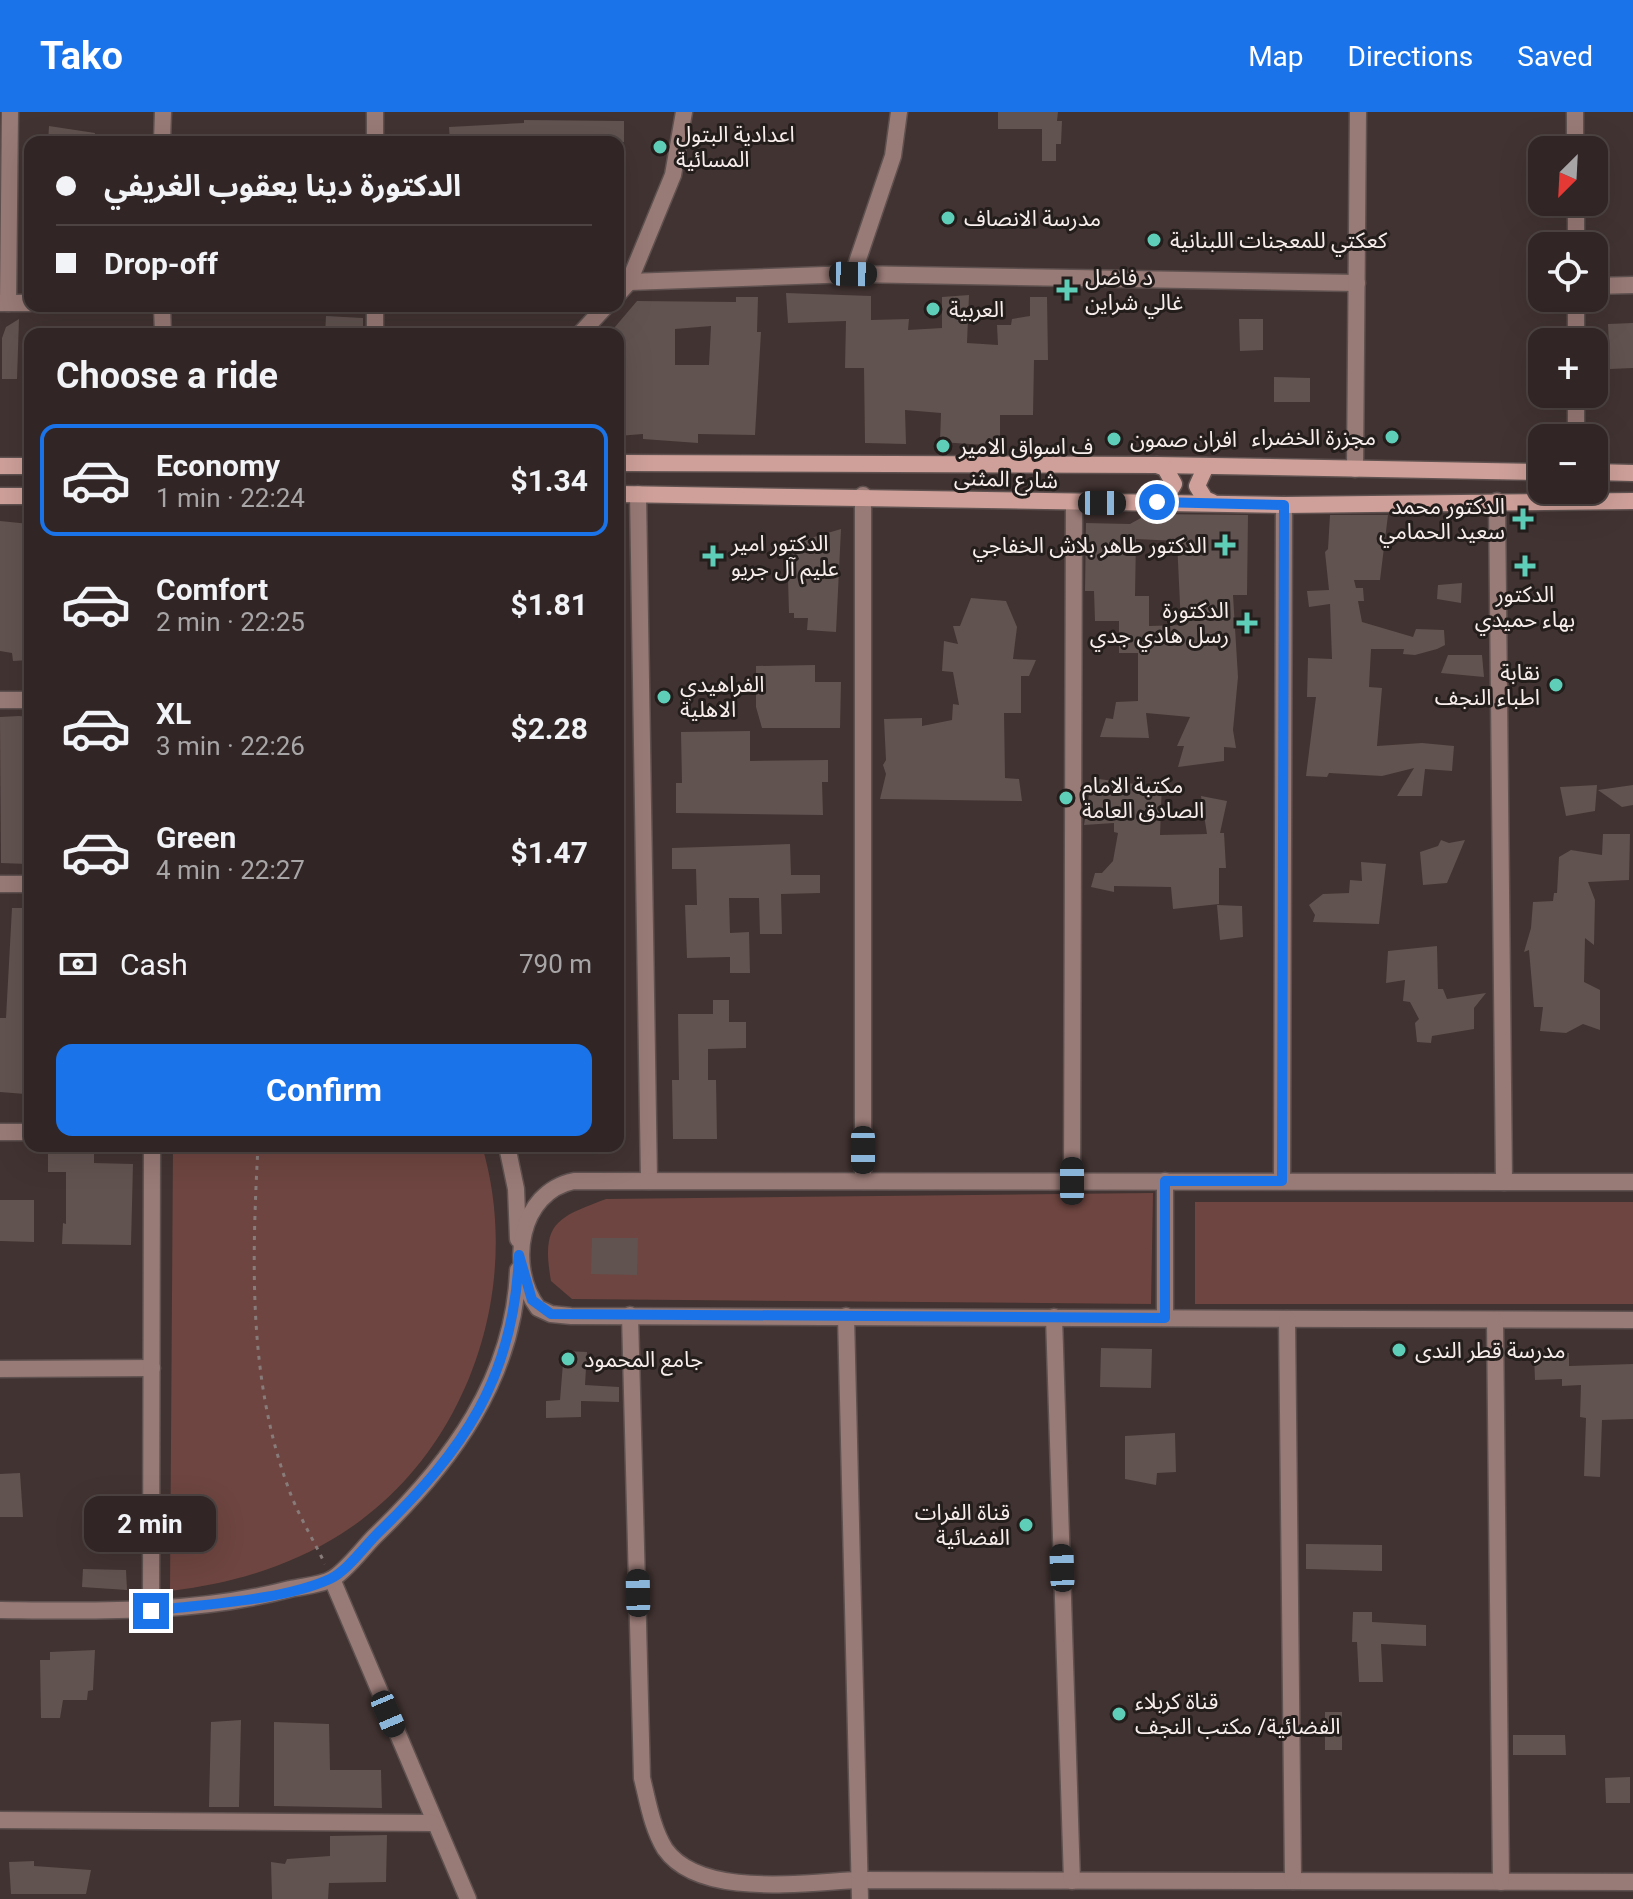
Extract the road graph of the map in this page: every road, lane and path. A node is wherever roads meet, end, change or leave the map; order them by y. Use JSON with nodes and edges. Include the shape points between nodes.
{"nodes":[{"id":1,"x":10,"y":112,"type":"edge"},
{"id":2,"x":163,"y":112,"type":"edge"},
{"id":3,"x":375,"y":112,"type":"edge"},
{"id":4,"x":684,"y":112,"type":"edge"},
{"id":5,"x":899,"y":112,"type":"edge"},
{"id":6,"x":1358,"y":112,"type":"edge"},
{"id":7,"x":1575,"y":112,"type":"edge"},
{"id":8,"x":162,"y":136,"type":"edge"},
{"id":9,"x":375,"y":136,"type":"edge"},
{"id":10,"x":1575,"y":136,"type":"edge"},
{"id":11,"x":853,"y":274,"type":"junction"},
{"id":12,"x":1357,"y":283,"type":"junction"},
{"id":13,"x":1633,"y":285,"type":"edge"},
{"id":14,"x":1608,"y":286,"type":"edge"},
{"id":15,"x":624,"y":288,"type":"edge"},
{"id":16,"x":4,"y":303,"type":"edge"},
{"id":17,"x":600,"y":312,"type":"edge"},
{"id":18,"x":586,"y":328,"type":"edge"},
{"id":19,"x":624,"y":463,"type":"edge"},
{"id":20,"x":1157,"y":465,"type":"junction"},
{"id":21,"x":0,"y":466,"type":"edge"},
{"id":22,"x":24,"y":466,"type":"edge"},
{"id":23,"x":1206,"y":466,"type":"junction"},
{"id":24,"x":1355,"y":469,"type":"junction"},
{"id":25,"x":1528,"y":472,"type":"edge"},
{"id":26,"x":1608,"y":472,"type":"edge"},
{"id":27,"x":1633,"y":473,"type":"edge"},
{"id":28,"x":624,"y":494,"type":"edge"},
{"id":29,"x":638,"y":494,"type":"junction"},
{"id":30,"x":863,"y":495,"type":"junction"},
{"id":31,"x":0,"y":496,"type":"edge"},
{"id":32,"x":24,"y":496,"type":"edge"},
{"id":33,"x":1497,"y":501,"type":"junction"},
{"id":34,"x":1633,"y":501,"type":"edge"},
{"id":35,"x":1157,"y":502,"type":"junction"},
{"id":36,"x":1212,"y":502,"type":"junction"},
{"id":37,"x":1074,"y":503,"type":"junction"},
{"id":38,"x":1284,"y":505,"type":"junction"},
{"id":39,"x":0,"y":700,"type":"edge"},
{"id":40,"x":24,"y":700,"type":"edge"},
{"id":41,"x":0,"y":884,"type":"edge"},
{"id":42,"x":24,"y":884,"type":"edge"},
{"id":43,"x":0,"y":1132,"type":"edge"},
{"id":44,"x":24,"y":1132,"type":"edge"},
{"id":45,"x":152,"y":1152,"type":"edge"},
{"id":46,"x":258,"y":1152,"type":"edge"},
{"id":47,"x":508,"y":1152,"type":"edge"},
{"id":48,"x":649,"y":1181,"type":"junction"},
{"id":49,"x":863,"y":1181,"type":"junction"},
{"id":50,"x":1072,"y":1181,"type":"junction"},
{"id":51,"x":1165,"y":1181,"type":"junction"},
{"id":52,"x":1282,"y":1181,"type":"junction"},
{"id":53,"x":1504,"y":1182,"type":"junction"},
{"id":54,"x":1633,"y":1182,"type":"edge"},
{"id":55,"x":519,"y":1255,"type":"junction"},
{"id":56,"x":630,"y":1315,"type":"junction"},
{"id":57,"x":846,"y":1316,"type":"junction"},
{"id":58,"x":1054,"y":1317,"type":"junction"},
{"id":59,"x":1165,"y":1318,"type":"junction"},
{"id":60,"x":1287,"y":1319,"type":"junction"},
{"id":61,"x":1495,"y":1320,"type":"junction"},
{"id":62,"x":1633,"y":1320,"type":"edge"},
{"id":63,"x":152,"y":1368,"type":"junction"},
{"id":64,"x":0,"y":1369,"type":"edge"},
{"id":65,"x":332,"y":1579,"type":"junction"},
{"id":66,"x":0,"y":1610,"type":"edge"},
{"id":67,"x":151,"y":1611,"type":"junction"},
{"id":68,"x":0,"y":1820,"type":"edge"},
{"id":69,"x":433,"y":1823,"type":"junction"},
{"id":70,"x":860,"y":1880,"type":"junction"},
{"id":71,"x":1072,"y":1881,"type":"junction"},
{"id":72,"x":1293,"y":1881,"type":"junction"},
{"id":73,"x":1501,"y":1882,"type":"junction"},
{"id":74,"x":1633,"y":1882,"type":"edge"},
{"id":75,"x":468,"y":1899,"type":"edge"},
{"id":76,"x":860,"y":1899,"type":"edge"}],
"edges":[{"from":1,"to":16,"type":"street"},
{"from":2,"to":8,"type":"street"},
{"from":3,"to":9,"type":"street"},
{"from":4,"to":15,"type":"street","via":[[673,175]]},
{"from":5,"to":11,"type":"street","via":[[893,156]]},
{"from":6,"to":12,"type":"street"},
{"from":7,"to":10,"type":"street"},
{"from":11,"to":12,"type":"street"},
{"from":11,"to":15,"type":"street"},
{"from":12,"to":24,"type":"street"},
{"from":13,"to":14,"type":"street"},
{"from":17,"to":18,"type":"street"},
{"from":19,"to":20,"type":"main road","name":"شارع المثنى"},
{"from":20,"to":23,"type":"main road","name":"شارع المثنى"},
{"from":20,"to":35,"type":"main road","via":[[1174,484]]},
{"from":21,"to":22,"type":"main road"},
{"from":23,"to":24,"type":"main road","name":"شارع المثنى"},
{"from":23,"to":36,"type":"main road","via":[[1197,486]]},
{"from":24,"to":25,"type":"main road","name":"شارع المثنى"},
{"from":26,"to":27,"type":"main road"},
{"from":28,"to":29,"type":"main road","name":"شارع المثنى"},
{"from":29,"to":30,"type":"main road","name":"شارع المثنى"},
{"from":29,"to":48,"type":"street"},
{"from":30,"to":37,"type":"main road","name":"شارع المثنى"},
{"from":30,"to":49,"type":"street"},
{"from":31,"to":32,"type":"main road"},
{"from":33,"to":34,"type":"main road","name":"شارع المثنى"},
{"from":33,"to":38,"type":"main road","name":"شارع المثنى"},
{"from":33,"to":53,"type":"street"},
{"from":35,"to":36,"type":"main road","name":"شارع المثنى"},
{"from":35,"to":37,"type":"main road","name":"شارع المثنى"},
{"from":36,"to":38,"type":"main road","name":"شارع المثنى"},
{"from":37,"to":50,"type":"street"},
{"from":38,"to":52,"type":"street"},
{"from":39,"to":40,"type":"street"},
{"from":41,"to":42,"type":"street"},
{"from":43,"to":44,"type":"street"},
{"from":45,"to":63,"type":"street"},
{"from":46,"to":65,"type":"path","via":[[254,1300],[261,1384],[288,1486]]},
{"from":47,"to":55,"type":"street"},
{"from":48,"to":49,"type":"street"},
{"from":48,"to":55,"type":"street","via":[[558,1185],[536,1207]]},
{"from":49,"to":50,"type":"street"},
{"from":50,"to":51,"type":"street"},
{"from":51,"to":52,"type":"street"},
{"from":51,"to":59,"type":"street"},
{"from":52,"to":53,"type":"street"},
{"from":53,"to":54,"type":"street"},
{"from":55,"to":56,"type":"street","via":[[538,1308],[571,1316]]},
{"from":55,"to":65,"type":"street","via":[[511,1332],[475,1415],[415,1497]]},
{"from":56,"to":57,"type":"street"},
{"from":56,"to":70,"type":"street","via":[[642,1778],[651,1818],[666,1851],[709,1880],[734,1886]]},
{"from":57,"to":58,"type":"street"},
{"from":57,"to":70,"type":"street"},
{"from":58,"to":59,"type":"street"},
{"from":58,"to":71,"type":"street"},
{"from":59,"to":60,"type":"street"},
{"from":60,"to":61,"type":"street"},
{"from":60,"to":72,"type":"street"},
{"from":61,"to":62,"type":"street"},
{"from":61,"to":73,"type":"street"},
{"from":63,"to":64,"type":"street"},
{"from":63,"to":67,"type":"street"},
{"from":65,"to":67,"type":"street","via":[[259,1598]]},
{"from":65,"to":69,"type":"street"},
{"from":66,"to":67,"type":"street"},
{"from":68,"to":69,"type":"street"},
{"from":69,"to":75,"type":"street"},
{"from":70,"to":71,"type":"street"},
{"from":70,"to":76,"type":"street"},
{"from":71,"to":72,"type":"street"},
{"from":72,"to":73,"type":"street"},
{"from":73,"to":74,"type":"street"}]}
